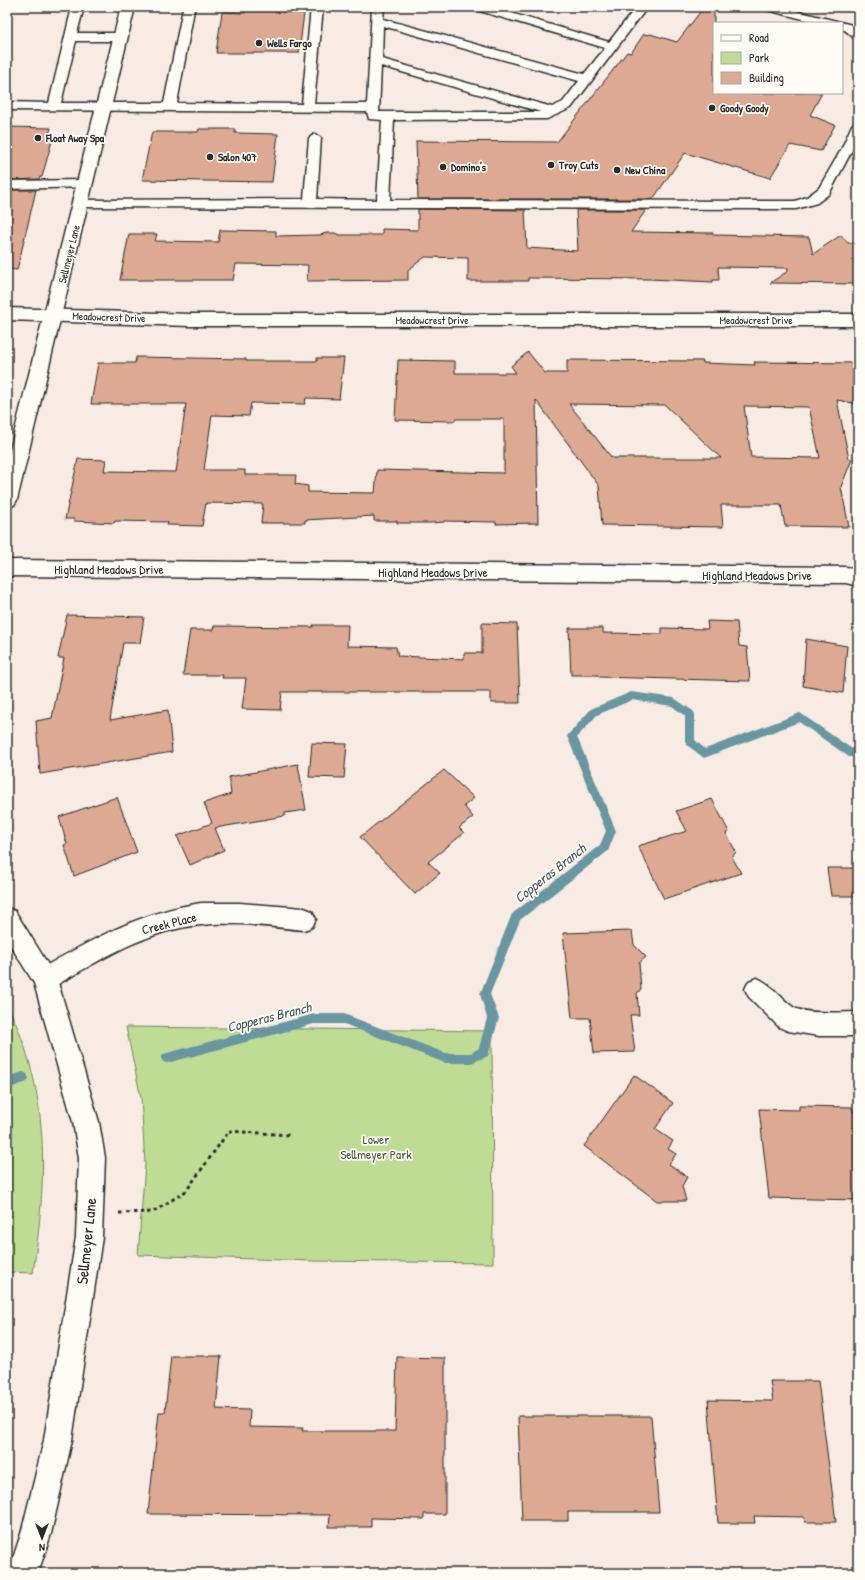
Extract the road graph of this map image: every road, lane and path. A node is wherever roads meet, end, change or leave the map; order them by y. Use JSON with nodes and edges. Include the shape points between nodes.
{"nodes":[{"id":1,"x":78,"y":7,"type":"edge"},
{"id":2,"x":128,"y":7,"type":"edge"},
{"id":3,"x":191,"y":7,"type":"edge"},
{"id":4,"x":317,"y":7,"type":"edge"},
{"id":5,"x":378,"y":7,"type":"edge"},
{"id":6,"x":477,"y":7,"type":"edge"},
{"id":7,"x":638,"y":7,"type":"edge"},
{"id":8,"x":767,"y":7,"type":"edge"},
{"id":9,"x":378,"y":21,"type":"junction"},
{"id":10,"x":829,"y":22,"type":"edge"},
{"id":11,"x":843,"y":25,"type":"edge"},
{"id":12,"x":858,"y":36,"type":"edge"},
{"id":13,"x":71,"y":37,"type":"junction"},
{"id":14,"x":121,"y":37,"type":"junction"},
{"id":15,"x":612,"y":46,"type":"junction"},
{"id":16,"x":376,"y":61,"type":"junction"},
{"id":17,"x":587,"y":79,"type":"junction"},
{"id":18,"x":7,"y":106,"type":"edge"},
{"id":19,"x":54,"y":106,"type":"junction"},
{"id":20,"x":170,"y":106,"type":"junction"},
{"id":21,"x":104,"y":107,"type":"junction"},
{"id":22,"x":308,"y":107,"type":"junction"},
{"id":23,"x":373,"y":108,"type":"junction"},
{"id":24,"x":553,"y":112,"type":"junction"},
{"id":25,"x":388,"y":116,"type":"junction"},
{"id":26,"x":858,"y":125,"type":"edge"},
{"id":27,"x":315,"y":138,"type":"dead end"},
{"id":28,"x":85,"y":184,"type":"junction"},
{"id":29,"x":7,"y":185,"type":"edge"},
{"id":30,"x":81,"y":203,"type":"junction"},
{"id":31,"x":310,"y":204,"type":"junction"},
{"id":32,"x":383,"y":204,"type":"junction"},
{"id":33,"x":7,"y":314,"type":"edge"},
{"id":34,"x":54,"y":315,"type":"junction"},
{"id":35,"x":858,"y":320,"type":"edge"},
{"id":36,"x":7,"y":500,"type":"edge"},
{"id":37,"x":7,"y":568,"type":"edge"},
{"id":38,"x":858,"y":578,"type":"edge"},
{"id":39,"x":7,"y":919,"type":"edge"},
{"id":40,"x":304,"y":919,"type":"dead end"},
{"id":41,"x":45,"y":979,"type":"junction"},
{"id":42,"x":757,"y":989,"type":"dead end"},
{"id":43,"x":858,"y":1024,"type":"edge"},
{"id":44,"x":289,"y":1135,"type":"dead end"},
{"id":45,"x":90,"y":1214,"type":"junction"},
{"id":46,"x":23,"y":1573,"type":"edge"}],
"edges":[{"from":1,"to":13,"type":"lane"},
{"from":2,"to":14,"type":"street","name":"Sellmeyer Lane"},
{"from":3,"to":20,"type":"lane"},
{"from":4,"to":22,"type":"lane"},
{"from":5,"to":9,"type":"lane"},
{"from":6,"to":15,"type":"lane"},
{"from":7,"to":15,"type":"lane","via":[[639,11]]},
{"from":8,"to":10,"type":"lane"},
{"from":9,"to":16,"type":"lane"},
{"from":9,"to":17,"type":"lane"},
{"from":11,"to":12,"type":"lane","via":[[852,28]]},
{"from":13,"to":14,"type":"lane"},
{"from":13,"to":19,"type":"lane"},
{"from":14,"to":21,"type":"street","name":"Sellmeyer Lane"},
{"from":15,"to":17,"type":"lane"},
{"from":16,"to":23,"type":"lane"},
{"from":16,"to":24,"type":"lane"},
{"from":17,"to":24,"type":"lane","via":[[567,105]]},
{"from":18,"to":19,"type":"lane"},
{"from":19,"to":21,"type":"lane"},
{"from":20,"to":21,"type":"lane"},
{"from":20,"to":22,"type":"lane"},
{"from":21,"to":28,"type":"street","name":"Sellmeyer Lane"},
{"from":22,"to":23,"type":"lane"},
{"from":23,"to":25,"type":"lane","via":[[373,116]]},
{"from":24,"to":25,"type":"lane","via":[[543,116]]},
{"from":25,"to":32,"type":"lane"},
{"from":26,"to":32,"type":"lane","via":[[824,191],[812,200],[796,205]]},
{"from":27,"to":31,"type":"lane"},
{"from":28,"to":29,"type":"lane"},
{"from":28,"to":30,"type":"street","name":"Sellmeyer Lane"},
{"from":30,"to":31,"type":"lane"},
{"from":30,"to":34,"type":"street","name":"Sellmeyer Lane"},
{"from":31,"to":32,"type":"lane"},
{"from":33,"to":34,"type":"street","name":"Meadowcrest Drive"},
{"from":34,"to":35,"type":"street","name":"Meadowcrest Drive","via":[[190,320]]},
{"from":34,"to":36,"type":"street","name":"Sellmeyer Lane"},
{"from":37,"to":38,"type":"street","name":"Highland Meadows Drive","via":[[830,575]]},
{"from":39,"to":41,"type":"street","name":"Sellmeyer Lane"},
{"from":40,"to":41,"type":"street","name":"Creek Place","via":[[200,914],[151,925],[110,941]]},
{"from":41,"to":45,"type":"street","name":"Sellmeyer Lane","via":[[86,1122],[92,1158]]},
{"from":42,"to":43,"type":"street","via":[[788,1019],[819,1024]]},
{"from":44,"to":45,"type":"path","via":[[229,1131],[186,1191],[153,1212]]},
{"from":45,"to":46,"type":"street","name":"Sellmeyer Lane","via":[[90,1237],[58,1440],[36,1534]]}]}
